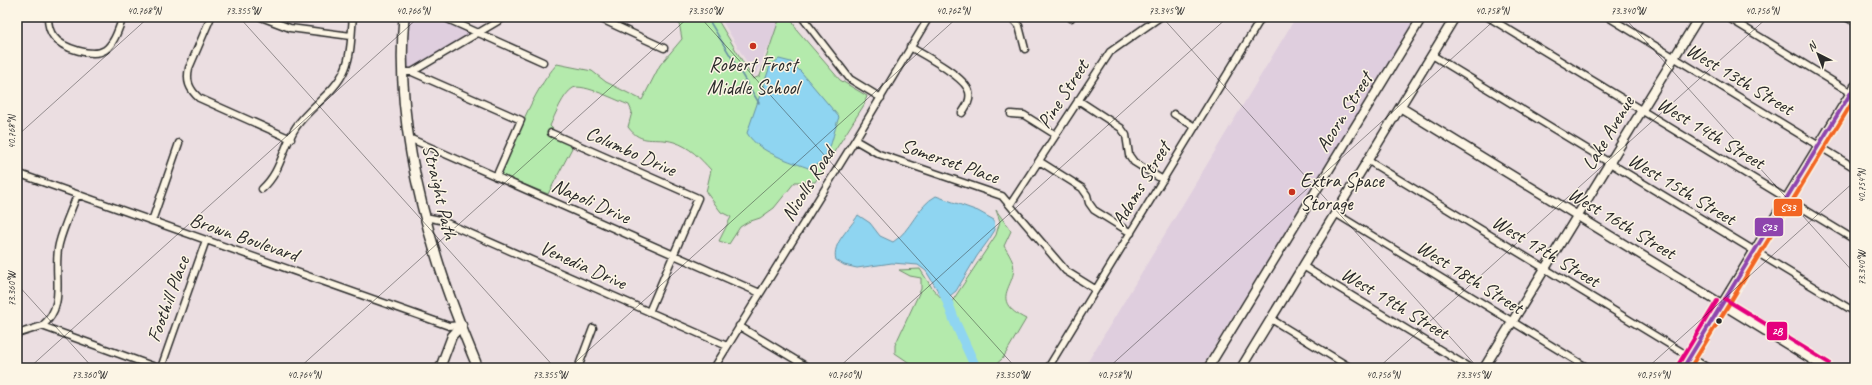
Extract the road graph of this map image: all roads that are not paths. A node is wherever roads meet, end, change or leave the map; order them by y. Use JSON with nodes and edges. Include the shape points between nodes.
{"nodes":[{"id":1,"x":48,"y":17,"type":"edge"},
{"id":2,"x":123,"y":17,"type":"edge"},
{"id":3,"x":211,"y":17,"type":"edge"},
{"id":4,"x":261,"y":17,"type":"edge"},
{"id":5,"x":353,"y":17,"type":"edge"},
{"id":6,"x":404,"y":17,"type":"edge"},
{"id":7,"x":443,"y":17,"type":"edge"},
{"id":8,"x":504,"y":17,"type":"edge"},
{"id":9,"x":597,"y":17,"type":"edge"},
{"id":10,"x":802,"y":17,"type":"edge"},
{"id":11,"x":929,"y":17,"type":"edge"},
{"id":12,"x":1011,"y":17,"type":"edge"},
{"id":13,"x":1160,"y":17,"type":"edge"},
{"id":14,"x":1262,"y":17,"type":"edge"},
{"id":15,"x":1422,"y":17,"type":"edge"},
{"id":16,"x":1455,"y":17,"type":"edge"},
{"id":17,"x":1488,"y":17,"type":"edge"},
{"id":18,"x":1608,"y":17,"type":"edge"},
{"id":19,"x":1699,"y":17,"type":"edge"},
{"id":20,"x":1727,"y":17,"type":"edge"},
{"id":21,"x":1846,"y":17,"type":"edge"},
{"id":22,"x":1855,"y":22,"type":"edge"},
{"id":23,"x":479,"y":33,"type":"junction"},
{"id":24,"x":351,"y":36,"type":"junction"},
{"id":25,"x":910,"y":47,"type":"junction"},
{"id":26,"x":664,"y":48,"type":"dead end"},
{"id":27,"x":1025,"y":49,"type":"dead end"},
{"id":28,"x":1432,"y":55,"type":"junction"},
{"id":29,"x":1674,"y":57,"type":"junction"},
{"id":30,"x":543,"y":62,"type":"dead end"},
{"id":31,"x":402,"y":72,"type":"junction"},
{"id":32,"x":412,"y":72,"type":"junction"},
{"id":33,"x":1854,"y":91,"type":"edge"},
{"id":34,"x":881,"y":98,"type":"junction"},
{"id":35,"x":1078,"y":100,"type":"junction"},
{"id":36,"x":1400,"y":107,"type":"junction"},
{"id":37,"x":1642,"y":110,"type":"junction"},
{"id":38,"x":962,"y":113,"type":"dead end"},
{"id":39,"x":1011,"y":114,"type":"dead end"},
{"id":40,"x":1174,"y":114,"type":"dead end"},
{"id":41,"x":1195,"y":127,"type":"junction"},
{"id":42,"x":551,"y":133,"type":"dead end"},
{"id":43,"x":1056,"y":135,"type":"junction"},
{"id":44,"x":409,"y":138,"type":"junction"},
{"id":45,"x":291,"y":139,"type":"junction"},
{"id":46,"x":856,"y":140,"type":"junction"},
{"id":47,"x":179,"y":143,"type":"dead end"},
{"id":48,"x":1819,"y":146,"type":"junction"},
{"id":49,"x":1367,"y":160,"type":"junction"},
{"id":50,"x":1039,"y":161,"type":"junction"},
{"id":51,"x":1610,"y":164,"type":"junction"},
{"id":52,"x":1855,"y":168,"type":"edge"},
{"id":53,"x":17,"y":173,"type":"edge"},
{"id":54,"x":496,"y":177,"type":"junction"},
{"id":55,"x":1163,"y":180,"type":"junction"},
{"id":56,"x":262,"y":189,"type":"dead end"},
{"id":57,"x":77,"y":195,"type":"junction"},
{"id":58,"x":1786,"y":198,"type":"junction"},
{"id":59,"x":1010,"y":206,"type":"junction"},
{"id":60,"x":1335,"y":213,"type":"junction"},
{"id":61,"x":1578,"y":216,"type":"junction"},
{"id":62,"x":425,"y":217,"type":"junction"},
{"id":63,"x":152,"y":221,"type":"junction"},
{"id":64,"x":1131,"y":233,"type":"junction"},
{"id":65,"x":206,"y":240,"type":"junction"},
{"id":66,"x":1855,"y":240,"type":"edge"},
{"id":67,"x":1754,"y":251,"type":"junction"},
{"id":68,"x":674,"y":254,"type":"junction"},
{"id":69,"x":1303,"y":266,"type":"junction"},
{"id":70,"x":1545,"y":269,"type":"junction"},
{"id":71,"x":1095,"y":289,"type":"junction"},
{"id":72,"x":760,"y":293,"type":"junction"},
{"id":73,"x":1722,"y":304,"type":"junction"},
{"id":74,"x":649,"y":312,"type":"junction"},
{"id":75,"x":1855,"y":312,"type":"edge"},
{"id":76,"x":1271,"y":319,"type":"junction"},
{"id":77,"x":1512,"y":322,"type":"junction"},
{"id":78,"x":42,"y":326,"type":"junction"},
{"id":79,"x":462,"y":326,"type":"junction"},
{"id":80,"x":739,"y":326,"type":"junction"},
{"id":81,"x":593,"y":328,"type":"dead end"},
{"id":82,"x":17,"y":334,"type":"edge"},
{"id":83,"x":727,"y":346,"type":"junction"},
{"id":84,"x":1689,"y":357,"type":"junction"},
{"id":85,"x":160,"y":368,"type":"edge"},
{"id":86,"x":440,"y":368,"type":"edge"},
{"id":87,"x":478,"y":368,"type":"edge"},
{"id":88,"x":578,"y":368,"type":"edge"},
{"id":89,"x":714,"y":368,"type":"edge"},
{"id":90,"x":809,"y":368,"type":"edge"},
{"id":91,"x":1048,"y":368,"type":"edge"},
{"id":92,"x":1208,"y":368,"type":"edge"},
{"id":93,"x":1241,"y":368,"type":"edge"},
{"id":94,"x":1351,"y":368,"type":"edge"},
{"id":95,"x":1470,"y":368,"type":"edge"},
{"id":96,"x":1484,"y":368,"type":"edge"},
{"id":97,"x":1588,"y":368,"type":"edge"},
{"id":98,"x":1682,"y":368,"type":"edge"},
{"id":99,"x":1708,"y":368,"type":"edge"},
{"id":100,"x":1826,"y":368,"type":"edge"}],
"edges":[{"from":1,"to":2,"type":"street","via":[[49,29],[55,39],[84,53],[99,53],[106,49],[112,42]]},
{"from":3,"to":45,"type":"street","via":[[189,68],[188,80],[193,92],[200,98]]},
{"from":4,"to":24,"type":"street","via":[[290,28]]},
{"from":5,"to":24,"type":"street"},
{"from":6,"to":31,"type":"main road","name":"Straight Path"},
{"from":7,"to":23,"type":"street"},
{"from":8,"to":23,"type":"street"},
{"from":9,"to":26,"type":"street"},
{"from":10,"to":34,"type":"street","via":[[850,79]]},
{"from":11,"to":25,"type":"street","name":"Nicolls Road"},
{"from":12,"to":27,"type":"street","via":[[1018,26]]},
{"from":13,"to":35,"type":"street","name":"Pine Street","via":[[1110,52]]},
{"from":14,"to":41,"type":"street","name":"Adams Street"},
{"from":15,"to":92,"type":"street","name":"Acorn Street"},
{"from":16,"to":28,"type":"street"},
{"from":17,"to":37,"type":"street","name":"West 14th Street"},
{"from":18,"to":29,"type":"street","name":"West 13th Street"},
{"from":19,"to":29,"type":"street","name":"Lake Avenue"},
{"from":20,"to":33,"type":"street"},
{"from":21,"to":22,"type":"street"},
{"from":23,"to":30,"type":"street"},
{"from":23,"to":32,"type":"street"},
{"from":24,"to":45,"type":"street","via":[[348,57],[340,78],[299,124]]},
{"from":25,"to":34,"type":"street","name":"Nicolls Road"},
{"from":25,"to":38,"type":"street","via":[[950,71],[964,84],[969,92],[968,103]]},
{"from":28,"to":36,"type":"street"},
{"from":28,"to":51,"type":"street","name":"West 15th Street"},
{"from":29,"to":37,"type":"street","name":"Lake Avenue"},
{"from":29,"to":48,"type":"street","name":"West 13th Street"},
{"from":31,"to":32,"type":"street"},
{"from":31,"to":44,"type":"main road","name":"Straight Path"},
{"from":32,"to":54,"type":"street","via":[[521,120]]},
{"from":33,"to":48,"type":"street"},
{"from":34,"to":46,"type":"street","name":"Nicolls Road"},
{"from":35,"to":43,"type":"street","name":"Pine Street"},
{"from":35,"to":55,"type":"street","via":[[1121,128],[1126,135],[1129,155],[1134,162]]},
{"from":36,"to":49,"type":"street"},
{"from":36,"to":61,"type":"street","name":"West 16th Street"},
{"from":37,"to":51,"type":"street","name":"Lake Avenue"},
{"from":37,"to":58,"type":"street","name":"West 14th Street"},
{"from":39,"to":43,"type":"street","via":[[1024,114]]},
{"from":40,"to":41,"type":"street"},
{"from":41,"to":55,"type":"street","name":"Adams Street"},
{"from":42,"to":68,"type":"street","name":"Columbo Drive","via":[[698,198]]},
{"from":43,"to":50,"type":"street","name":"Pine Street"},
{"from":44,"to":54,"type":"street","name":"Napoli Drive"},
{"from":44,"to":62,"type":"main road","name":"Straight Path"},
{"from":45,"to":56,"type":"street","via":[[276,172]]},
{"from":46,"to":59,"type":"street","name":"Somerset Place","via":[[879,154],[1002,196]]},
{"from":46,"to":72,"type":"street","name":"Nicolls Road"},
{"from":47,"to":63,"type":"street"},
{"from":48,"to":52,"type":"street","name":"West 13th Street"},
{"from":48,"to":58,"type":"street"},
{"from":49,"to":60,"type":"street"},
{"from":49,"to":70,"type":"street","name":"West 17th Street"},
{"from":50,"to":59,"type":"street","name":"Pine Street"},
{"from":50,"to":64,"type":"street","via":[[1082,188],[1094,210]]},
{"from":51,"to":61,"type":"street","name":"Lake Avenue"},
{"from":51,"to":67,"type":"street","name":"West 15th Street"},
{"from":53,"to":57,"type":"street","name":"Brown Boulevard"},
{"from":54,"to":68,"type":"street","name":"Napoli Drive"},
{"from":55,"to":64,"type":"street","name":"Adams Street"},
{"from":57,"to":63,"type":"street","name":"Brown Boulevard"},
{"from":57,"to":78,"type":"street","via":[[59,245],[56,304],[51,319]]},
{"from":58,"to":66,"type":"street","name":"West 14th Street"},
{"from":58,"to":67,"type":"street"},
{"from":59,"to":71,"type":"street","name":"Somerset Place","via":[[1066,271]]},
{"from":60,"to":69,"type":"street"},
{"from":60,"to":77,"type":"street","name":"West 18th Street"},
{"from":61,"to":70,"type":"street","name":"Lake Avenue"},
{"from":61,"to":73,"type":"street","name":"West 16th Street"},
{"from":62,"to":74,"type":"street","name":"Venedia Drive","via":[[440,220]]},
{"from":62,"to":79,"type":"main road","name":"Straight Path","via":[[444,280]]},
{"from":63,"to":65,"type":"street","name":"Brown Boulevard"},
{"from":64,"to":71,"type":"street","name":"Adams Street"},
{"from":65,"to":79,"type":"street","name":"Brown Boulevard","via":[[449,326]]},
{"from":65,"to":85,"type":"street","name":"Foothill Place"},
{"from":67,"to":73,"type":"street"},
{"from":67,"to":75,"type":"street","name":"West 15th Street"},
{"from":68,"to":72,"type":"street","name":"Napoli Drive"},
{"from":68,"to":74,"type":"street"},
{"from":69,"to":76,"type":"street"},
{"from":69,"to":95,"type":"street","name":"West 19th Street"},
{"from":70,"to":77,"type":"street","name":"Lake Avenue"},
{"from":70,"to":84,"type":"street","name":"West 17th Street"},
{"from":71,"to":91,"type":"street","name":"Adams Street"},
{"from":72,"to":80,"type":"street","name":"Nicolls Road"},
{"from":73,"to":84,"type":"street"},
{"from":73,"to":100,"type":"street","name":"West 16th Street"},
{"from":74,"to":83,"type":"street","name":"Venedia Drive"},
{"from":76,"to":93,"type":"street"},
{"from":76,"to":94,"type":"street"},
{"from":77,"to":96,"type":"street","name":"Lake Avenue"},
{"from":77,"to":97,"type":"street","name":"West 18th Street"},
{"from":78,"to":82,"type":"street"},
{"from":78,"to":85,"type":"street"},
{"from":79,"to":86,"type":"street","via":[[452,336]]},
{"from":79,"to":87,"type":"main road","name":"Straight Path"},
{"from":80,"to":83,"type":"street","name":"Nicolls Road"},
{"from":80,"to":90,"type":"street"},
{"from":81,"to":88,"type":"street"},
{"from":83,"to":89,"type":"street","name":"Nicolls Road"},
{"from":84,"to":98,"type":"street"},
{"from":84,"to":99,"type":"street","name":"West 17th Street"}]}
